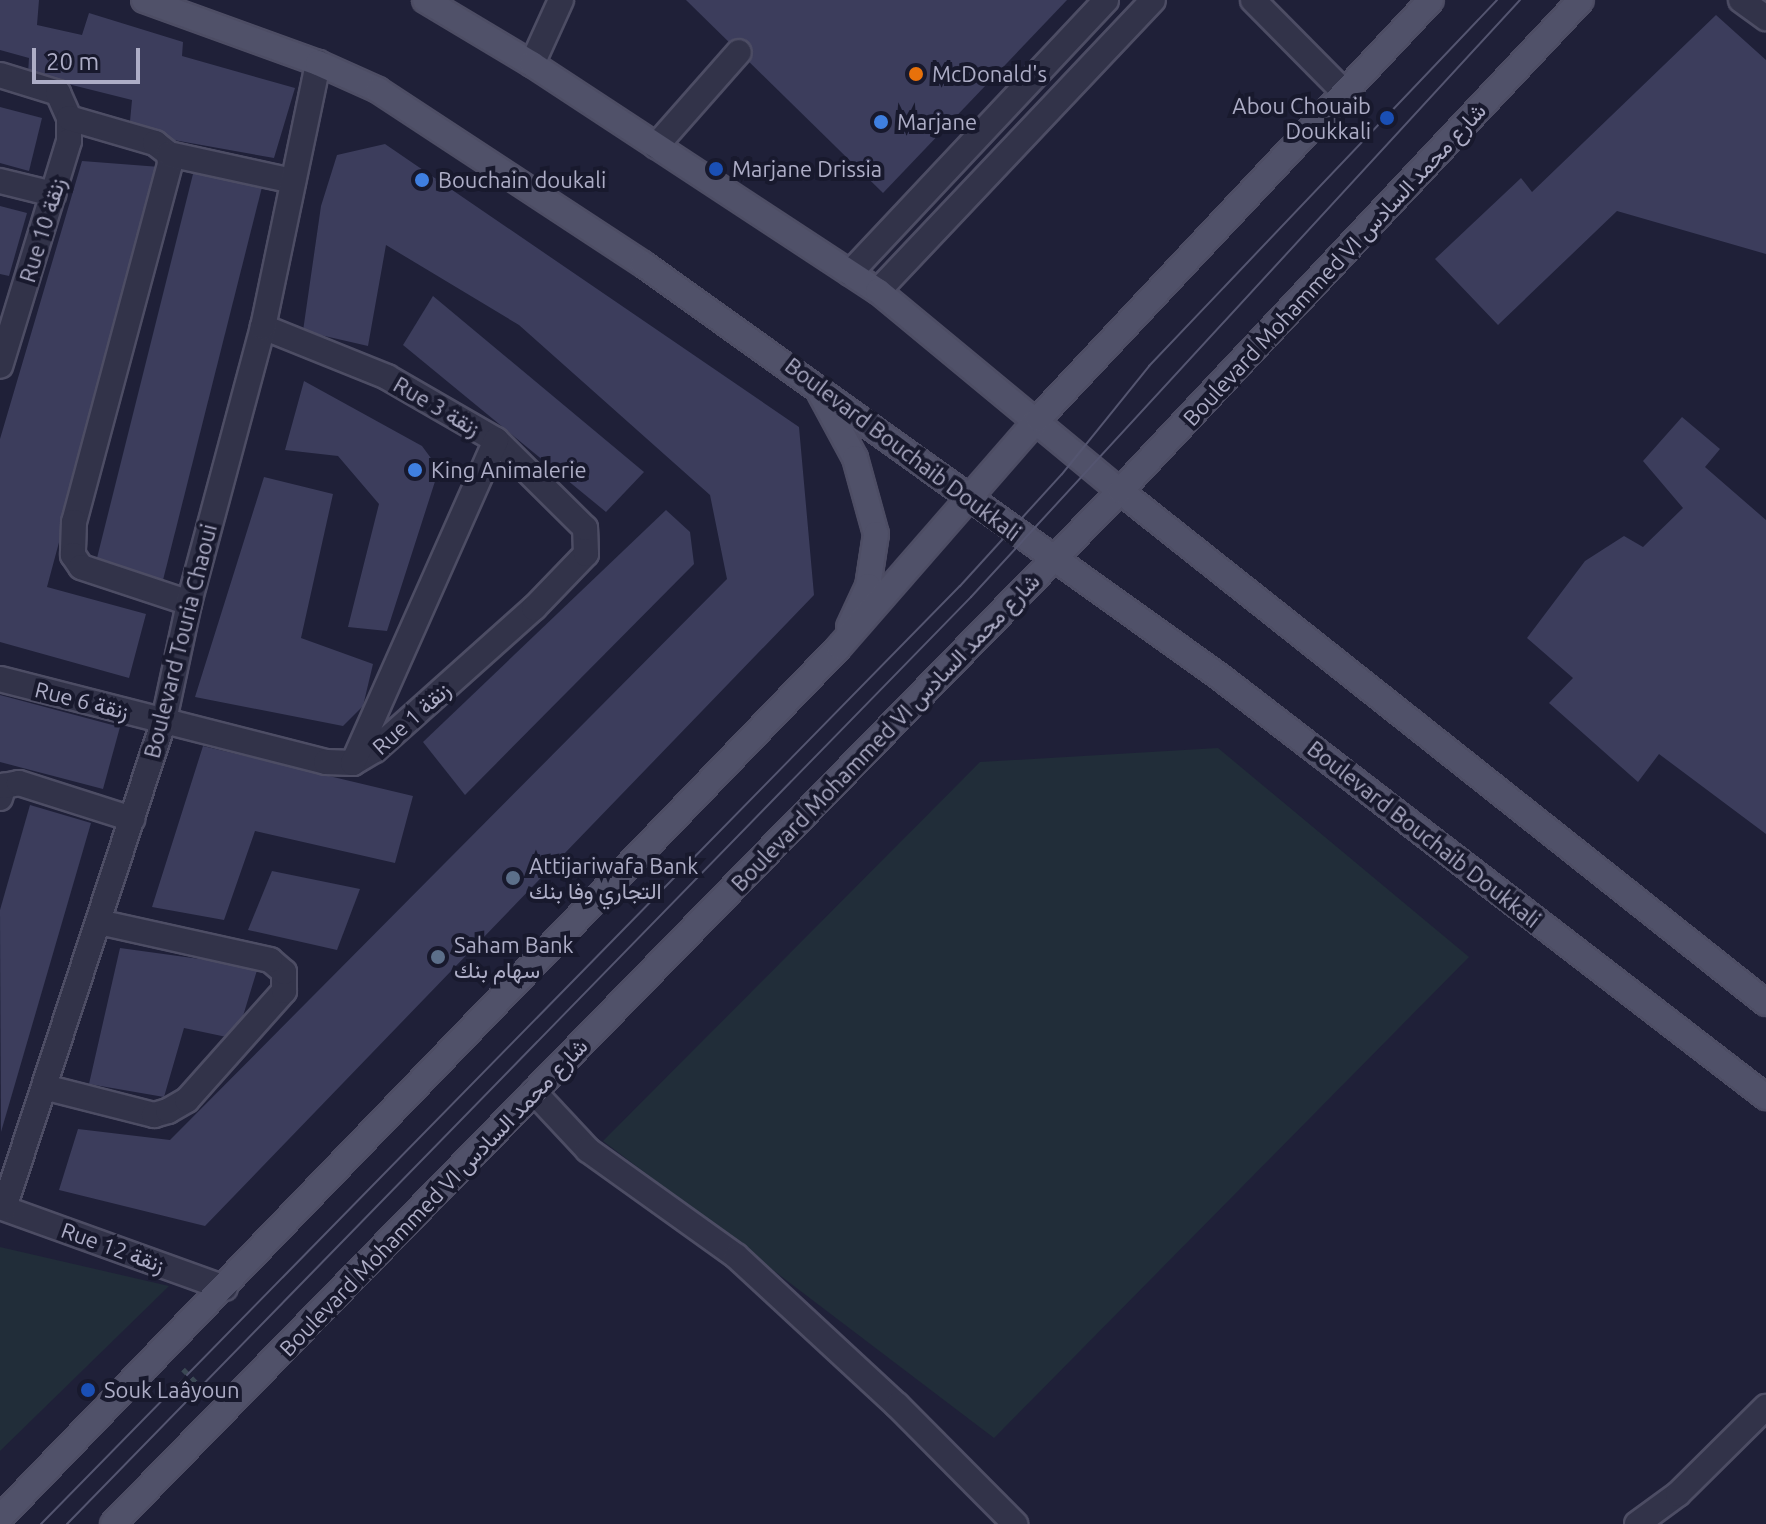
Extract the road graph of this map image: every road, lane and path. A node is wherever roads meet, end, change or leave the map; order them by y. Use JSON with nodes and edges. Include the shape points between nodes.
{"nodes":[{"id":1,"x":144,"y":0,"type":"edge"},
{"id":2,"x":425,"y":0,"type":"edge"},
{"id":3,"x":561,"y":0,"type":"edge"},
{"id":4,"x":1106,"y":0,"type":"edge"},
{"id":5,"x":1153,"y":0,"type":"edge"},
{"id":6,"x":1253,"y":0,"type":"edge"},
{"id":7,"x":1431,"y":0,"type":"edge"},
{"id":8,"x":1581,"y":0,"type":"edge"},
{"id":9,"x":1741,"y":0,"type":"edge"},
{"id":10,"x":1766,"y":18,"type":"edge"},
{"id":11,"x":739,"y":52,"type":"dead end"},
{"id":12,"x":318,"y":63,"type":"junction"},
{"id":13,"x":532,"y":64,"type":"junction"},
{"id":14,"x":0,"y":75,"type":"edge"},
{"id":15,"x":1344,"y":92,"type":"junction"},
{"id":16,"x":69,"y":129,"type":"junction"},
{"id":17,"x":656,"y":146,"type":"junction"},
{"id":18,"x":169,"y":154,"type":"junction"},
{"id":19,"x":0,"y":181,"type":"edge"},
{"id":20,"x":293,"y":181,"type":"junction"},
{"id":21,"x":53,"y":194,"type":"junction"},
{"id":22,"x":850,"y":273,"type":"junction"},
{"id":23,"x":878,"y":291,"type":"junction"},
{"id":24,"x":10,"y":299,"type":"edge"},
{"id":25,"x":263,"y":327,"type":"junction"},
{"id":26,"x":0,"y":366,"type":"edge"},
{"id":27,"x":813,"y":381,"type":"junction"},
{"id":28,"x":1038,"y":419,"type":"junction"},
{"id":29,"x":496,"y":440,"type":"junction"},
{"id":30,"x":1120,"y":491,"type":"junction"},
{"id":31,"x":970,"y":499,"type":"junction"},
{"id":32,"x":1053,"y":560,"type":"junction"},
{"id":33,"x":573,"y":568,"type":"joint"},
{"id":34,"x":189,"y":603,"type":"junction"},
{"id":35,"x":839,"y":647,"type":"junction"},
{"id":36,"x":0,"y":679,"type":"edge"},
{"id":37,"x":164,"y":720,"type":"junction"},
{"id":38,"x":353,"y":763,"type":"junction"},
{"id":39,"x":0,"y":798,"type":"edge"},
{"id":40,"x":132,"y":819,"type":"junction"},
{"id":41,"x":98,"y":922,"type":"junction"},
{"id":42,"x":1766,"y":1003,"type":"edge"},
{"id":43,"x":44,"y":1087,"type":"junction"},
{"id":44,"x":534,"y":1092,"type":"junction"},
{"id":45,"x":1766,"y":1097,"type":"edge"},
{"id":46,"x":2,"y":1208,"type":"edge"},
{"id":47,"x":225,"y":1288,"type":"junction"},
{"id":48,"x":161,"y":1351,"type":"junction"},
{"id":49,"x":1766,"y":1407,"type":"edge"},
{"id":50,"x":225,"y":1412,"type":"junction"},
{"id":51,"x":0,"y":1518,"type":"edge"},
{"id":52,"x":121,"y":1520,"type":"edge"},
{"id":53,"x":1015,"y":1524,"type":"edge"},
{"id":54,"x":1637,"y":1524,"type":"edge"}],
"edges":[{"from":1,"to":12,"type":"main road","name":"Boulevard Bouchaib Doukkali"},
{"from":2,"to":13,"type":"main road"},
{"from":3,"to":13,"type":"street"},
{"from":4,"to":22,"type":"street"},
{"from":5,"to":23,"type":"street"},
{"from":6,"to":15,"type":"street"},
{"from":7,"to":15,"type":"main road"},
{"from":8,"to":30,"type":"main road","name":"Boulevard Mohammed VI شارع محمد السادس"},
{"from":9,"to":10,"type":"street"},
{"from":11,"to":17,"type":"street"},
{"from":12,"to":20,"type":"street","name":"Boulevard Touria Chaoui"},
{"from":12,"to":27,"type":"main road","name":"Boulevard Bouchaib Doukkali","via":[[436,124]]},
{"from":13,"to":17,"type":"main road"},
{"from":14,"to":16,"type":"street","via":[[58,93]]},
{"from":15,"to":28,"type":"main road"},
{"from":16,"to":18,"type":"street","via":[[155,143]]},
{"from":16,"to":21,"type":"street","name":"Rue 10 زنقة"},
{"from":17,"to":22,"type":"main road"},
{"from":18,"to":20,"type":"street"},
{"from":18,"to":34,"type":"street","via":[[69,541],[81,567]]},
{"from":19,"to":21,"type":"street"},
{"from":20,"to":25,"type":"street","name":"Boulevard Touria Chaoui"},
{"from":21,"to":24,"type":"street","name":"Rue 10 زنقة"},
{"from":22,"to":23,"type":"main road"},
{"from":23,"to":28,"type":"main road"},
{"from":24,"to":26,"type":"street","name":"Rue 10 زنقة"},
{"from":25,"to":29,"type":"street","name":"Rue 3 زنقة","via":[[387,377]]},
{"from":25,"to":34,"type":"street","name":"Boulevard Touria Chaoui"},
{"from":27,"to":31,"type":"main road","name":"Boulevard Bouchaib Doukkali"},
{"from":27,"to":35,"type":"main road","via":[[855,458],[876,534],[868,586]]},
{"from":28,"to":30,"type":"main road"},
{"from":28,"to":31,"type":"main road"},
{"from":29,"to":33,"type":"street","name":"Rue 3 زنقة","via":[[585,528],[586,554]]},
{"from":29,"to":38,"type":"street"},
{"from":30,"to":32,"type":"main road","name":"Boulevard Mohammed VI شارع محمد السادس"},
{"from":30,"to":42,"type":"main road"},
{"from":31,"to":32,"type":"main road","name":"Boulevard Bouchaib Doukkali"},
{"from":31,"to":35,"type":"main road"},
{"from":32,"to":44,"type":"main road","name":"Boulevard Mohammed VI شارع محمد السادس"},
{"from":32,"to":45,"type":"main road","name":"Boulevard Bouchaib Doukkali","via":[[1220,677]]},
{"from":33,"to":38,"type":"street","name":"Rue 1 زنقة","via":[[375,750]]},
{"from":34,"to":37,"type":"street","name":"Boulevard Touria Chaoui"},
{"from":35,"to":47,"type":"main road"},
{"from":36,"to":37,"type":"street","name":"Rue 6 زنقة"},
{"from":37,"to":38,"type":"street","name":"Rue 1 زنقة","via":[[326,762]]},
{"from":37,"to":40,"type":"street","name":"Boulevard Touria Chaoui"},
{"from":39,"to":40,"type":"street","via":[[4,786],[19,783]]},
{"from":40,"to":41,"type":"street","name":"Boulevard Touria Chaoui"},
{"from":41,"to":43,"type":"street","name":"Boulevard Touria Chaoui"},
{"from":41,"to":43,"type":"street","via":[[270,960],[284,972],[284,991],[187,1100],[168,1111],[154,1115]]},
{"from":43,"to":46,"type":"street","name":"Boulevard Touria Chaoui"},
{"from":44,"to":50,"type":"main road","name":"Boulevard Mohammed VI شارع محمد السادس"},
{"from":44,"to":53,"type":"street","via":[[588,1150],[736,1256],[897,1405]]},
{"from":46,"to":47,"type":"street","name":"Rue 12 زنقة"},
{"from":47,"to":48,"type":"main road"},
{"from":48,"to":50,"type":"path"},
{"from":48,"to":51,"type":"main road"},
{"from":49,"to":54,"type":"street","via":[[1678,1494]]},
{"from":50,"to":52,"type":"main road","name":"Boulevard Mohammed VI شارع محمد السادس"}]}
